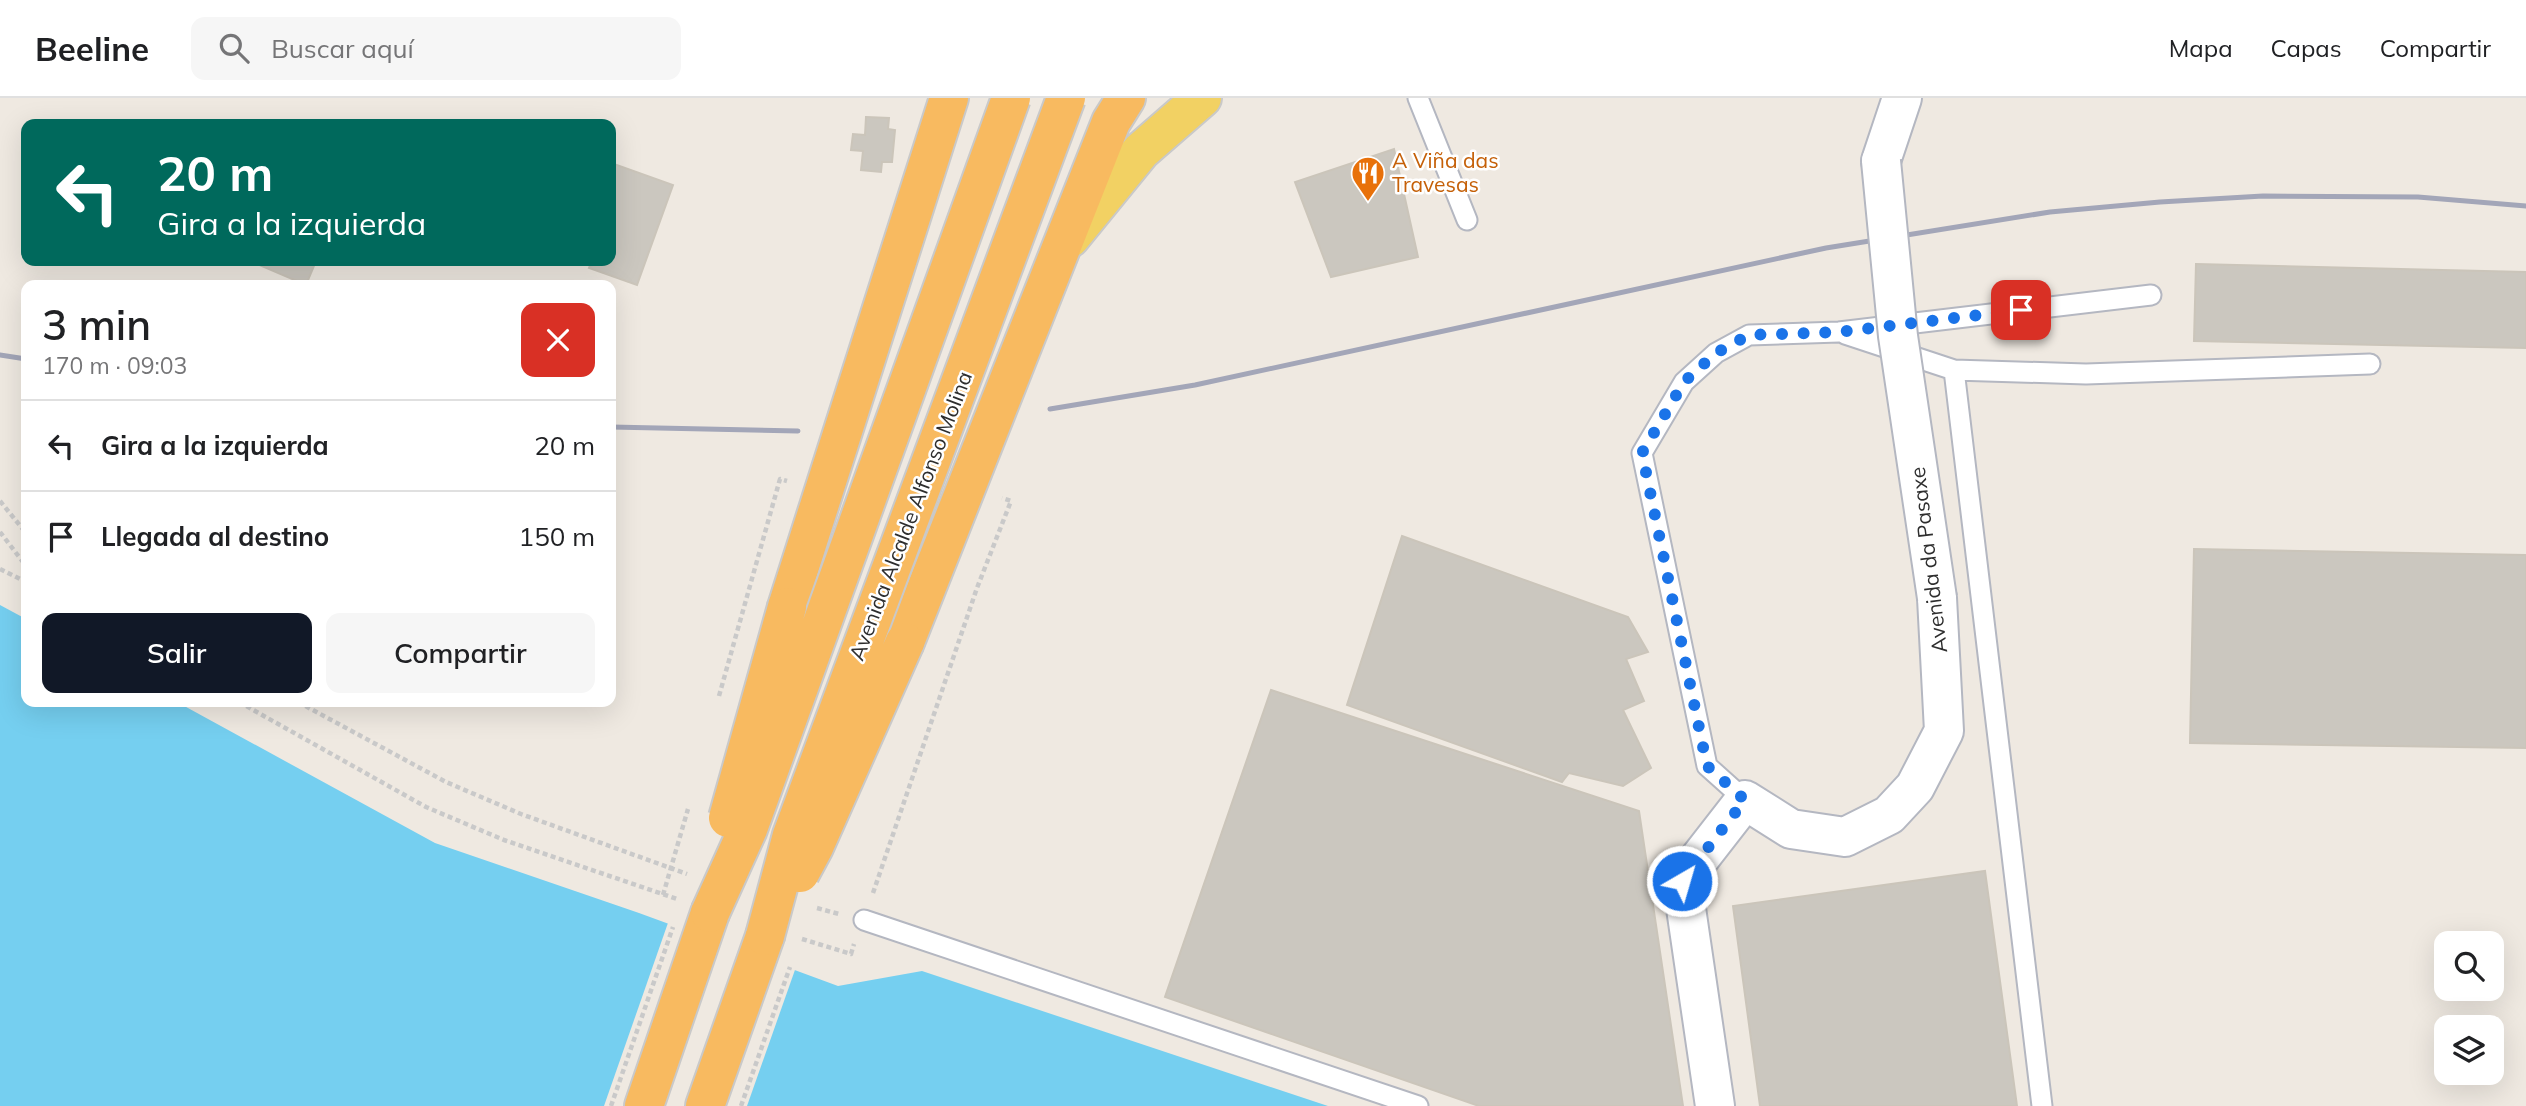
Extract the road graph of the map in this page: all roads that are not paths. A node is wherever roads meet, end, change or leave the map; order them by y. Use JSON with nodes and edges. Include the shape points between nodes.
{"nodes":[{"id":1,"x":949,"y":98,"type":"edge"},
{"id":2,"x":1011,"y":98,"type":"edge"},
{"id":3,"x":1066,"y":98,"type":"edge"},
{"id":4,"x":1126,"y":98,"type":"edge"},
{"id":5,"x":1202,"y":98,"type":"edge"},
{"id":6,"x":1418,"y":98,"type":"edge"},
{"id":7,"x":1902,"y":98,"type":"edge"},
{"id":8,"x":1467,"y":220,"type":"dead end"},
{"id":9,"x":1060,"y":250,"type":"junction"},
{"id":10,"x":2151,"y":295,"type":"dead end"},
{"id":11,"x":1839,"y":332,"type":"junction"},
{"id":12,"x":2370,"y":364,"type":"dead end"},
{"id":13,"x":1954,"y":370,"type":"junction"},
{"id":14,"x":1745,"y":800,"type":"junction"},
{"id":15,"x":699,"y":908,"type":"junction"},
{"id":16,"x":864,"y":920,"type":"road end"},
{"id":17,"x":783,"y":937,"type":"junction"},
{"id":18,"x":643,"y":1106,"type":"edge"},
{"id":19,"x":705,"y":1106,"type":"edge"},
{"id":20,"x":1418,"y":1106,"type":"edge"},
{"id":21,"x":1715,"y":1106,"type":"edge"},
{"id":22,"x":2042,"y":1106,"type":"edge"}],
"edges":[{"from":1,"to":15,"type":"highway","bridge":true,"via":[[787,607]]},
{"from":2,"to":15,"type":"highway","name":"Avenida Alcalde Alfonso Molina","bridge":true,"via":[[748,829]]},
{"from":3,"to":17,"type":"highway","name":"Avenida Alcalde Alfonso Molina","bridge":true,"via":[[792,835]]},
{"from":4,"to":9,"type":"highway","via":[[1111,122]]},
{"from":5,"to":9,"type":"main road","via":[[1141,151]]},
{"from":6,"to":8,"type":"lane"},
{"from":7,"to":14,"type":"street","name":"Avenida da Pasaxe","bridge":true,"via":[[1881,161],[1898,336],[1937,598],[1944,731],[1915,787],[1889,815],[1845,837],[1791,828]]},
{"from":9,"to":17,"type":"highway","bridge":true,"via":[[905,642],[814,847]]},
{"from":10,"to":11,"type":"lane"},
{"from":11,"to":13,"type":"lane"},
{"from":11,"to":14,"type":"lane","via":[[1749,335],[1716,353],[1684,382],[1642,453],[1707,766]]},
{"from":12,"to":13,"type":"lane","via":[[2086,374]]},
{"from":13,"to":22,"type":"lane"},
{"from":14,"to":21,"type":"street","via":[[1682,881]]},
{"from":15,"to":18,"type":"highway"},
{"from":16,"to":20,"type":"lane"},
{"from":17,"to":19,"type":"highway"}]}
